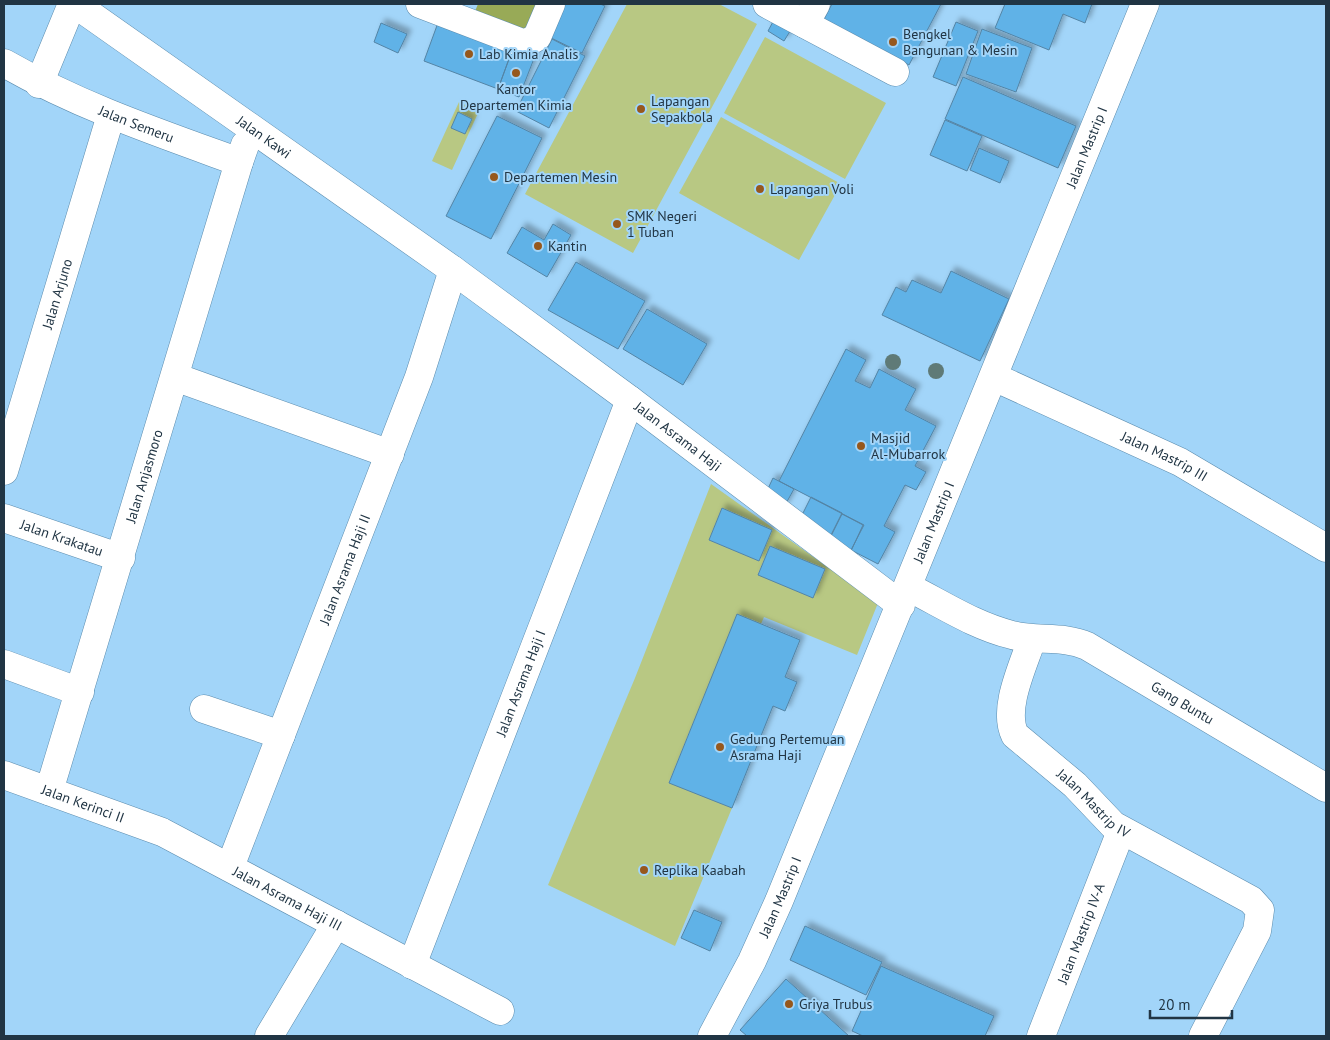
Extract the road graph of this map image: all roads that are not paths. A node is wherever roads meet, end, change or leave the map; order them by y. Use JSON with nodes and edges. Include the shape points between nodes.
{"nodes":[{"id":1,"x":73,"y":4,"type":"edge"},
{"id":2,"x":420,"y":4,"type":"edge"},
{"id":3,"x":550,"y":4,"type":"edge"},
{"id":4,"x":767,"y":4,"type":"edge"},
{"id":5,"x":1146,"y":4,"type":"edge"},
{"id":6,"x":811,"y":14,"type":"edge"},
{"id":7,"x":4,"y":63,"type":"edge"},
{"id":8,"x":896,"y":72,"type":"dead end"},
{"id":9,"x":39,"y":84,"type":"junction"},
{"id":10,"x":111,"y":115,"type":"junction"},
{"id":11,"x":250,"y":127,"type":"junction"},
{"id":12,"x":240,"y":162,"type":"junction"},
{"id":13,"x":453,"y":270,"type":"junction"},
{"id":14,"x":176,"y":376,"type":"junction"},
{"id":15,"x":994,"y":377,"type":"junction"},
{"id":16,"x":630,"y":400,"type":"junction"},
{"id":17,"x":390,"y":454,"type":"junction"},
{"id":18,"x":4,"y":471,"type":"edge"},
{"id":19,"x":4,"y":518,"type":"edge"},
{"id":20,"x":1326,"y":548,"type":"edge"},
{"id":21,"x":121,"y":558,"type":"junction"},
{"id":22,"x":904,"y":596,"type":"junction"},
{"id":23,"x":1032,"y":639,"type":"junction"},
{"id":24,"x":4,"y":664,"type":"edge"},
{"id":25,"x":80,"y":692,"type":"junction"},
{"id":26,"x":204,"y":709,"type":"dead end"},
{"id":27,"x":281,"y":735,"type":"junction"},
{"id":28,"x":4,"y":775,"type":"edge"},
{"id":29,"x":1326,"y":788,"type":"edge"},
{"id":30,"x":49,"y":791,"type":"junction"},
{"id":31,"x":1121,"y":830,"type":"junction"},
{"id":32,"x":162,"y":832,"type":"joint"},
{"id":33,"x":230,"y":867,"type":"junction"},
{"id":34,"x":336,"y":924,"type":"junction"},
{"id":35,"x":412,"y":965,"type":"junction"},
{"id":36,"x":500,"y":1011,"type":"dead end"},
{"id":37,"x":269,"y":1036,"type":"edge"},
{"id":38,"x":712,"y":1036,"type":"edge"},
{"id":39,"x":1041,"y":1036,"type":"edge"},
{"id":40,"x":1203,"y":1036,"type":"edge"}],
"edges":[{"from":1,"to":9,"type":"street"},
{"from":1,"to":11,"type":"street","name":"Jalan Kawi"},
{"from":2,"to":3,"type":"street","via":[[525,44],[537,37]]},
{"from":4,"to":6,"type":"street"},
{"from":5,"to":15,"type":"street","name":"Jalan Mastrip I"},
{"from":6,"to":8,"type":"street"},
{"from":7,"to":9,"type":"street","name":"Jalan Semeru"},
{"from":9,"to":10,"type":"street","name":"Jalan Semeru"},
{"from":10,"to":12,"type":"street","name":"Jalan Semeru"},
{"from":10,"to":18,"type":"street","name":"Jalan Arjuno"},
{"from":11,"to":12,"type":"street"},
{"from":11,"to":13,"type":"street","name":"Jalan Kawi"},
{"from":12,"to":14,"type":"street","name":"Jalan Anjasmoro"},
{"from":13,"to":16,"type":"street","name":"Jalan Asrama Haji"},
{"from":13,"to":17,"type":"street","name":"Jalan Asrama Haji II"},
{"from":14,"to":17,"type":"street"},
{"from":14,"to":21,"type":"street","name":"Jalan Anjasmoro"},
{"from":15,"to":20,"type":"street","name":"Jalan Mastrip III","via":[[1173,458]]},
{"from":15,"to":22,"type":"street","name":"Jalan Mastrip I"},
{"from":16,"to":22,"type":"street","name":"Jalan Asrama Haji"},
{"from":16,"to":35,"type":"street","name":"Jalan Asrama Haji I"},
{"from":17,"to":27,"type":"street","name":"Jalan Asrama Haji II"},
{"from":19,"to":21,"type":"street","name":"Jalan Krakatau"},
{"from":21,"to":25,"type":"street","name":"Jalan Anjasmoro"},
{"from":22,"to":23,"type":"street","via":[[982,625]]},
{"from":22,"to":38,"type":"street","name":"Jalan Mastrip I","via":[[768,928]]},
{"from":23,"to":29,"type":"street","name":"Gang Buntu","via":[[1069,640],[1087,646]]},
{"from":23,"to":31,"type":"street","name":"Jalan Mastrip IV","via":[[1010,710],[1012,728],[1022,742],[1075,785],[1101,815]]},
{"from":24,"to":25,"type":"street"},
{"from":25,"to":30,"type":"street","name":"Jalan Anjasmoro"},
{"from":26,"to":27,"type":"street"},
{"from":27,"to":33,"type":"street","name":"Jalan Asrama Haji II"},
{"from":28,"to":30,"type":"street","name":"Jalan Kerinci II"},
{"from":30,"to":32,"type":"street","name":"Jalan Kerinci II"},
{"from":31,"to":39,"type":"street","name":"Jalan Mastrip IV-A"},
{"from":31,"to":40,"type":"street","name":"Jalan Mastrip IV","via":[[1251,900],[1260,910],[1257,931]]},
{"from":32,"to":33,"type":"street","name":"Jalan Asrama Haji III"},
{"from":33,"to":34,"type":"street","name":"Jalan Asrama Haji III"},
{"from":34,"to":35,"type":"street","name":"Jalan Asrama Haji III"},
{"from":34,"to":37,"type":"street"},
{"from":35,"to":36,"type":"street","name":"Jalan Asrama Haji III"}]}
